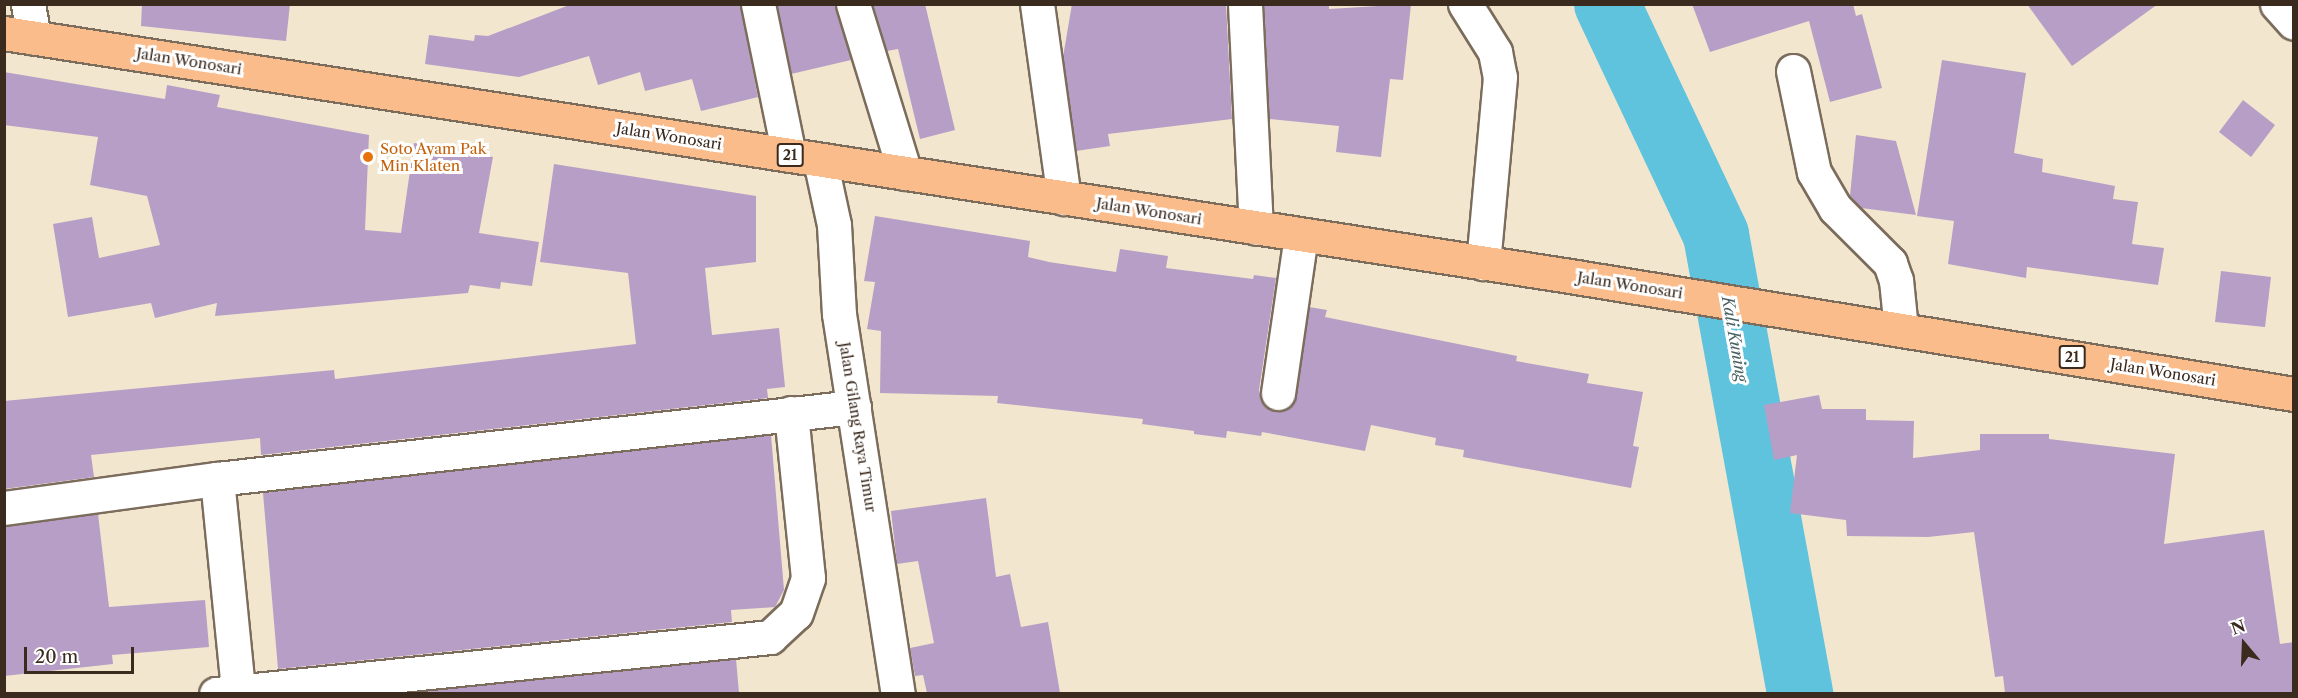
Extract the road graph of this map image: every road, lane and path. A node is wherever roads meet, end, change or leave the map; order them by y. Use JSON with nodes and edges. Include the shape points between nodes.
{"nodes":[{"id":1,"x":28,"y":4,"type":"edge"},
{"id":2,"x":758,"y":4,"type":"edge"},
{"id":3,"x":853,"y":4,"type":"edge"},
{"id":4,"x":1037,"y":4,"type":"edge"},
{"id":5,"x":1245,"y":4,"type":"edge"},
{"id":6,"x":1465,"y":4,"type":"edge"},
{"id":7,"x":2277,"y":4,"type":"edge"},
{"id":8,"x":2294,"y":23,"type":"edge"},
{"id":9,"x":19,"y":35,"type":"edge"},
{"id":10,"x":1793,"y":71,"type":"dead end"},
{"id":11,"x":805,"y":158,"type":"junction"},
{"id":12,"x":905,"y":173,"type":"junction"},
{"id":13,"x":1064,"y":198,"type":"junction"},
{"id":14,"x":1256,"y":228,"type":"junction"},
{"id":15,"x":1301,"y":235,"type":"junction"},
{"id":16,"x":1483,"y":263,"type":"junction"},
{"id":17,"x":1901,"y":329,"type":"junction"},
{"id":18,"x":1278,"y":393,"type":"dead end"},
{"id":19,"x":2294,"y":394,"type":"edge"},
{"id":20,"x":854,"y":407,"type":"junction"},
{"id":21,"x":791,"y":413,"type":"junction"},
{"id":22,"x":217,"y":479,"type":"junction"},
{"id":23,"x":4,"y":508,"type":"edge"},
{"id":24,"x":227,"y":692,"type":"edge"},
{"id":25,"x":897,"y":693,"type":"edge"}],
"edges":[{"from":1,"to":9,"type":"street"},
{"from":2,"to":11,"type":"street","name":"Jalan Gilang Raya Timur"},
{"from":3,"to":12,"type":"street"},
{"from":4,"to":13,"type":"street"},
{"from":5,"to":14,"type":"street"},
{"from":6,"to":16,"type":"street","via":[[1495,52],[1500,77]]},
{"from":7,"to":8,"type":"street"},
{"from":9,"to":11,"type":"highway","name":"Jalan Wonosari","number":"21"},
{"from":10,"to":17,"type":"street","via":[[1814,172],[1835,208],[1890,263],[1896,280]]},
{"from":11,"to":12,"type":"highway","name":"Jalan Wonosari","number":"21"},
{"from":11,"to":20,"type":"street","name":"Jalan Gilang Raya Timur","via":[[834,225],[839,314]]},
{"from":12,"to":13,"type":"highway","name":"Jalan Wonosari","number":"21"},
{"from":13,"to":14,"type":"highway","name":"Jalan Wonosari","number":"21"},
{"from":14,"to":15,"type":"highway","name":"Jalan Wonosari","number":"21"},
{"from":15,"to":16,"type":"highway","name":"Jalan Wonosari","number":"21"},
{"from":15,"to":18,"type":"street"},
{"from":16,"to":17,"type":"highway","name":"Jalan Wonosari","number":"21"},
{"from":17,"to":19,"type":"highway","name":"Jalan Wonosari","number":"21"},
{"from":20,"to":21,"type":"street"},
{"from":20,"to":25,"type":"street","name":"Jalan Gilang Raya Timur"},
{"from":21,"to":22,"type":"street"},
{"from":21,"to":24,"type":"street","via":[[808,578],[796,613],[770,637]]},
{"from":22,"to":23,"type":"street"},
{"from":22,"to":24,"type":"street"}]}
